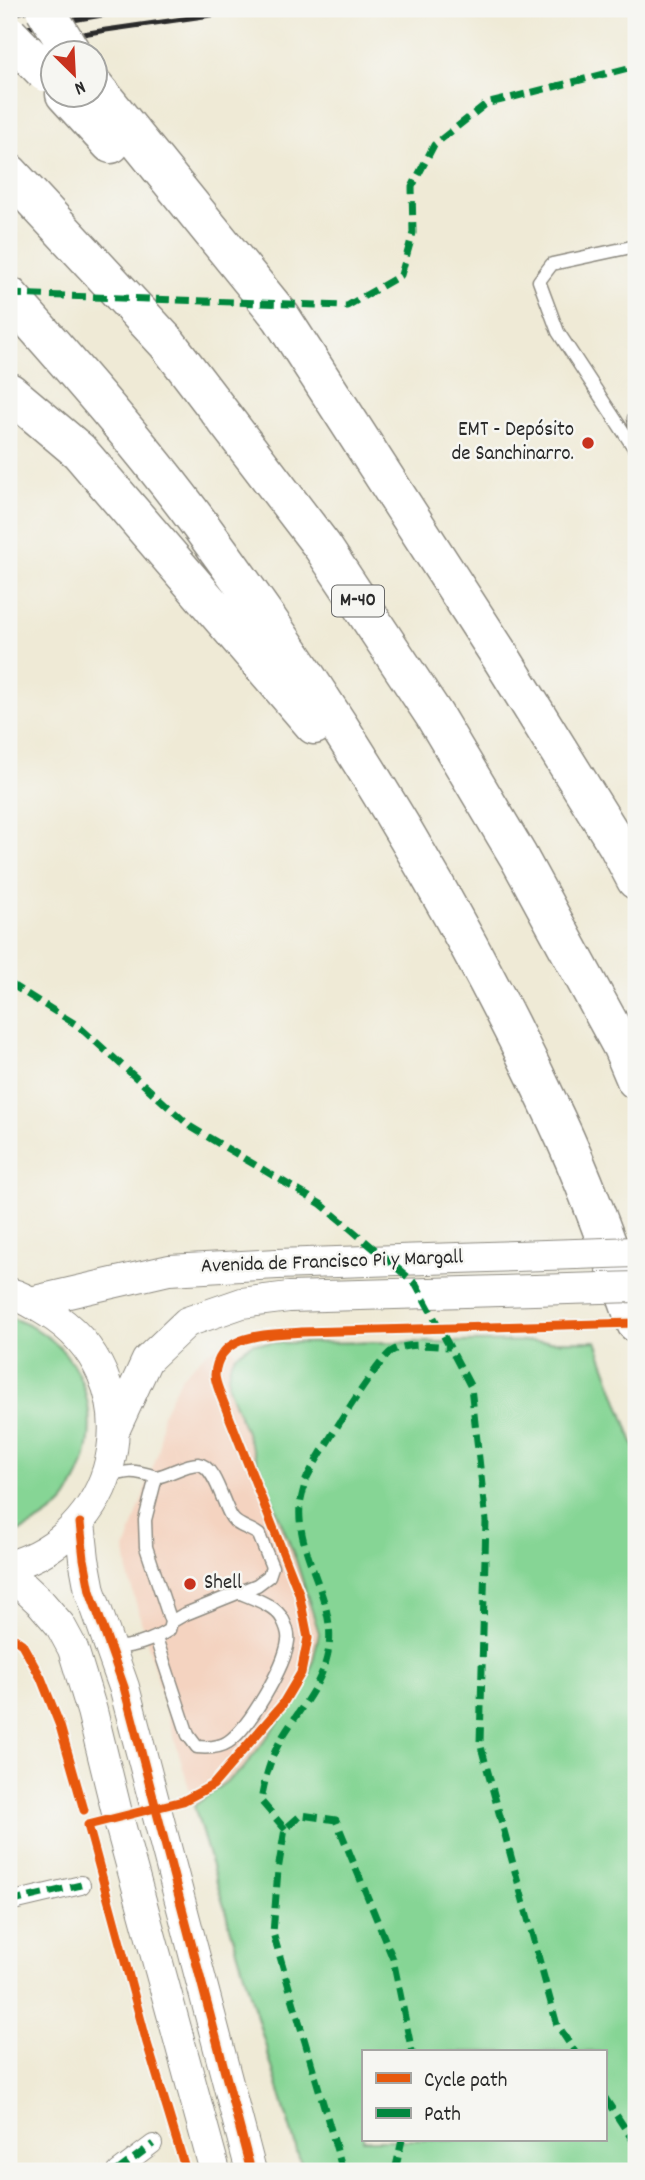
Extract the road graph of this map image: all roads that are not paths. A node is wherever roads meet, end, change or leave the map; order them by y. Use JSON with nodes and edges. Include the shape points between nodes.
{"nodes":[{"id":1,"x":45,"y":9,"type":"edge"},
{"id":2,"x":9,"y":35,"type":"edge"},
{"id":3,"x":51,"y":38,"type":"edge"},
{"id":4,"x":38,"y":59,"type":"edge"},
{"id":5,"x":108,"y":103,"type":"edge"},
{"id":6,"x":86,"y":108,"type":"edge"},
{"id":7,"x":9,"y":173,"type":"edge"},
{"id":8,"x":636,"y":246,"type":"edge"},
{"id":9,"x":9,"y":296,"type":"edge"},
{"id":10,"x":9,"y":392,"type":"edge"},
{"id":11,"x":636,"y":416,"type":"edge"},
{"id":12,"x":636,"y":431,"type":"edge"},
{"id":13,"x":636,"y":451,"type":"edge"},
{"id":14,"x":396,"y":496,"type":"junction"},
{"id":15,"x":322,"y":546,"type":"junction"},
{"id":16,"x":396,"y":820,"type":"junction"},
{"id":17,"x":636,"y":880,"type":"edge"},
{"id":18,"x":636,"y":1029,"type":"edge"},
{"id":19,"x":636,"y":1080,"type":"edge"},
{"id":20,"x":636,"y":1252,"type":"edge"},
{"id":21,"x":636,"y":1287,"type":"edge"},
{"id":22,"x":20,"y":1297,"type":"edge"},
{"id":23,"x":636,"y":1323,"type":"edge"},
{"id":24,"x":115,"y":1429,"type":"junction"},
{"id":25,"x":156,"y":1477,"type":"junction"},
{"id":26,"x":105,"y":1478,"type":"junction"},
{"id":27,"x":80,"y":1523,"type":"junction"},
{"id":28,"x":9,"y":1566,"type":"edge"},
{"id":29,"x":9,"y":1573,"type":"edge"},
{"id":30,"x":238,"y":1592,"type":"junction"},
{"id":31,"x":171,"y":1622,"type":"junction"},
{"id":32,"x":156,"y":1638,"type":"junction"},
{"id":33,"x":111,"y":1648,"type":"junction"},
{"id":34,"x":81,"y":1885,"type":"dead end"},
{"id":35,"x":9,"y":1902,"type":"edge"},
{"id":36,"x":153,"y":2144,"type":"dead end"},
{"id":37,"x":117,"y":2171,"type":"edge"},
{"id":38,"x":215,"y":2171,"type":"edge"},
{"id":39,"x":251,"y":2171,"type":"edge"}],
"edges":[{"from":1,"to":3,"type":"highway","bridge":true},
{"from":2,"to":4,"type":"highway","bridge":true},
{"from":5,"to":14,"type":"highway","via":[[281,317]]},
{"from":6,"to":14,"type":"highway"},
{"from":7,"to":15,"type":"highway","number":"M-40","via":[[167,343]]},
{"from":8,"to":13,"type":"lane","via":[[552,264],[539,281],[558,332]]},
{"from":9,"to":16,"type":"highway","via":[[199,523],[303,670]]},
{"from":10,"to":16,"type":"highway","via":[[79,451]]},
{"from":11,"to":12,"type":"lane"},
{"from":14,"to":17,"type":"highway"},
{"from":15,"to":18,"type":"highway","via":[[433,679],[531,831]]},
{"from":15,"to":19,"type":"highway","number":"M-40","via":[[434,715],[511,845]]},
{"from":16,"to":23,"type":"highway","via":[[458,922],[556,1120]]},
{"from":20,"to":22,"type":"street","name":"Avenida de Francisco Pi y Margall","bridge":true,"via":[[169,1270]]},
{"from":21,"to":24,"type":"street","name":"Avenida de Francisco Pi y Margall","bridge":true,"via":[[289,1297],[242,1303],[187,1322],[148,1360]]},
{"from":22,"to":24,"type":"street","via":[[64,1323],[91,1353],[108,1389]]},
{"from":24,"to":26,"type":"street"},
{"from":25,"to":26,"type":"lane","via":[[125,1471]]},
{"from":25,"to":30,"type":"lane","via":[[195,1464],[204,1466],[232,1517],[259,1535],[272,1567],[269,1576]]},
{"from":25,"to":31,"type":"lane","via":[[145,1520],[146,1547]]},
{"from":26,"to":27,"type":"street"},
{"from":27,"to":28,"type":"street","via":[[44,1552]]},
{"from":27,"to":33,"type":"street","via":[[90,1591]]},
{"from":29,"to":38,"type":"street","via":[[60,1625],[73,1649]]},
{"from":30,"to":31,"type":"lane"},
{"from":30,"to":32,"type":"lane","via":[[263,1602],[282,1617],[289,1638],[282,1664],[242,1730],[227,1743],[197,1747],[188,1735]]},
{"from":31,"to":32,"type":"lane","via":[[169,1630]]},
{"from":32,"to":33,"type":"lane"},
{"from":33,"to":39,"type":"street"},
{"from":34,"to":35,"type":"street"},
{"from":36,"to":37,"type":"street"}]}
